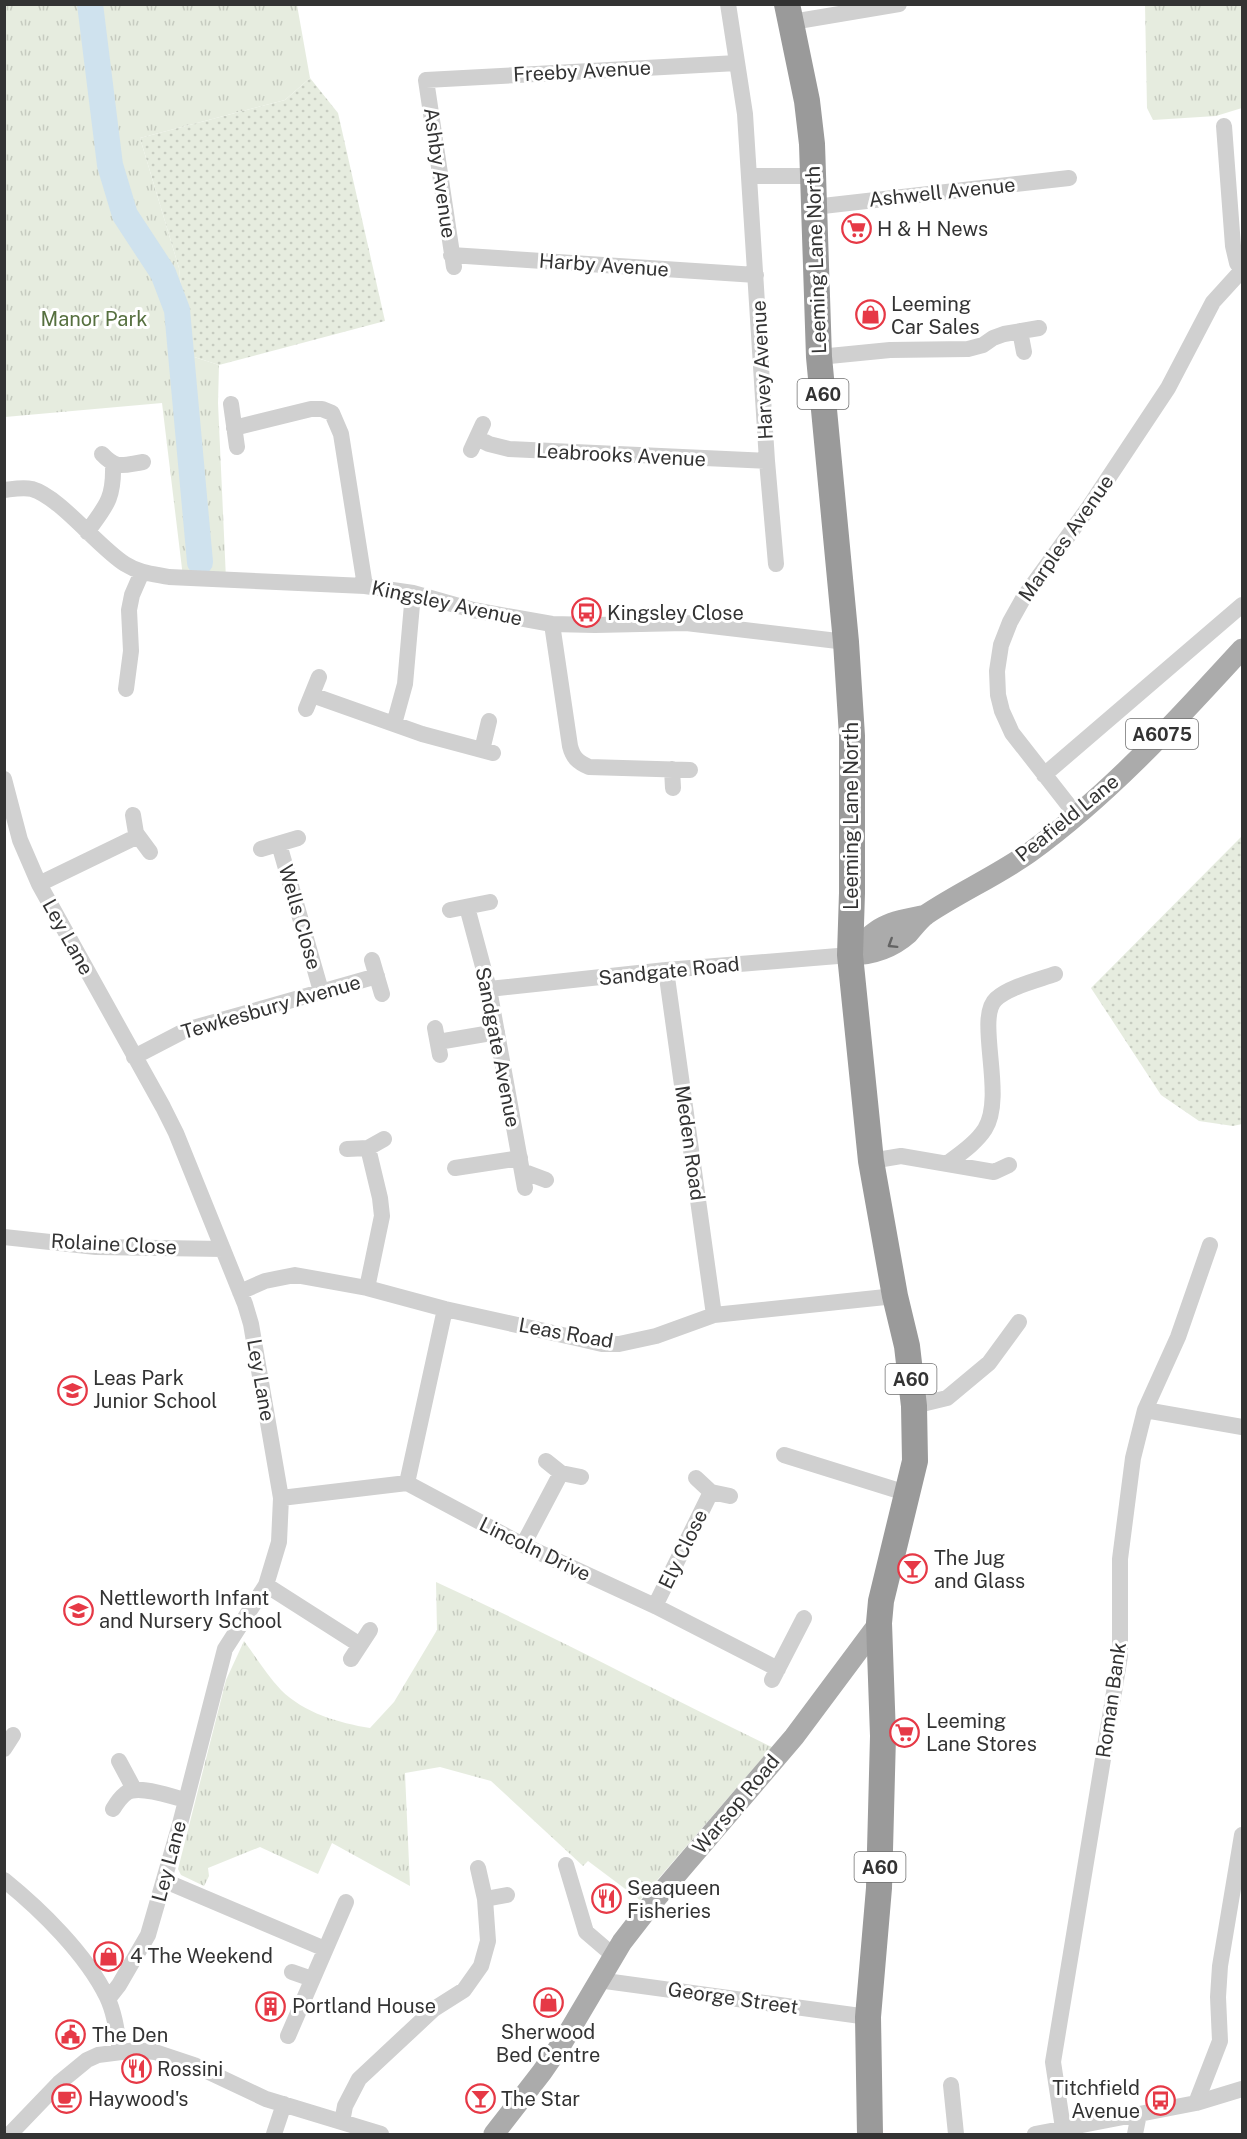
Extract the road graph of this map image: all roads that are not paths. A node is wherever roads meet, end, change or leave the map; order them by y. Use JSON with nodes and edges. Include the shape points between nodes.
{"nodes":[{"id":1,"x":728,"y":4,"type":"edge"},
{"id":2,"x":899,"y":4,"type":"edge"},
{"id":3,"x":790,"y":13,"type":"edge"},
{"id":4,"x":737,"y":63,"type":"junction"},
{"id":5,"x":426,"y":80,"type":"joint"},
{"id":6,"x":1224,"y":126,"type":"dead end"},
{"id":7,"x":750,"y":176,"type":"junction"},
{"id":8,"x":813,"y":176,"type":"junction"},
{"id":9,"x":1069,"y":178,"type":"dead end"},
{"id":10,"x":814,"y":207,"type":"junction"},
{"id":11,"x":453,"y":261,"type":"joint"},
{"id":12,"x":1242,"y":270,"type":"edge"},
{"id":13,"x":756,"y":275,"type":"junction"},
{"id":14,"x":1039,"y":328,"type":"dead end"},
{"id":15,"x":1020,"y":331,"type":"junction"},
{"id":16,"x":1024,"y":352,"type":"dead end"},
{"id":17,"x":819,"y":357,"type":"junction"},
{"id":18,"x":231,"y":404,"type":"dead end"},
{"id":19,"x":234,"y":428,"type":"junction"},
{"id":20,"x":477,"y":437,"type":"dead end"},
{"id":21,"x":237,"y":447,"type":"dead end"},
{"id":22,"x":767,"y":461,"type":"junction"},
{"id":23,"x":143,"y":462,"type":"dead end"},
{"id":24,"x":4,"y":490,"type":"edge"},
{"id":25,"x":87,"y":532,"type":"junction"},
{"id":26,"x":776,"y":564,"type":"dead end"},
{"id":27,"x":142,"y":572,"type":"junction"},
{"id":28,"x":365,"y":586,"type":"junction"},
{"id":29,"x":413,"y":593,"type":"junction"},
{"id":30,"x":1242,"y":605,"type":"edge"},
{"id":31,"x":552,"y":624,"type":"junction"},
{"id":32,"x":846,"y":642,"type":"junction"},
{"id":33,"x":1242,"y":649,"type":"edge"},
{"id":34,"x":319,"y":677,"type":"dead end"},
{"id":35,"x":126,"y":689,"type":"dead end"},
{"id":36,"x":489,"y":721,"type":"dead end"},
{"id":37,"x":394,"y":724,"type":"junction"},
{"id":38,"x":672,"y":770,"type":"junction"},
{"id":39,"x":690,"y":770,"type":"dead end"},
{"id":40,"x":1044,"y":775,"type":"junction"},
{"id":41,"x":4,"y":779,"type":"edge"},
{"id":42,"x":673,"y":788,"type":"dead end"},
{"id":43,"x":133,"y":815,"type":"dead end"},
{"id":44,"x":1077,"y":816,"type":"junction"},
{"id":45,"x":138,"y":836,"type":"junction"},
{"id":46,"x":298,"y":838,"type":"dead end"},
{"id":47,"x":279,"y":843,"type":"junction"},
{"id":48,"x":261,"y":849,"type":"dead end"},
{"id":49,"x":150,"y":852,"type":"dead end"},
{"id":50,"x":39,"y":884,"type":"junction"},
{"id":51,"x":490,"y":902,"type":"dead end"},
{"id":52,"x":467,"y":907,"type":"junction"},
{"id":53,"x":450,"y":910,"type":"dead end"},
{"id":54,"x":850,"y":955,"type":"junction"},
{"id":55,"x":372,"y":960,"type":"dead end"},
{"id":56,"x":666,"y":970,"type":"junction"},
{"id":57,"x":1055,"y":974,"type":"dead end"},
{"id":58,"x":377,"y":976,"type":"junction"},
{"id":59,"x":489,"y":989,"type":"junction"},
{"id":60,"x":321,"y":991,"type":"junction"},
{"id":61,"x":382,"y":994,"type":"dead end"},
{"id":62,"x":497,"y":1032,"type":"junction"},
{"id":63,"x":438,"y":1042,"type":"dead end"},
{"id":64,"x":134,"y":1057,"type":"junction"},
{"id":65,"x":384,"y":1138,"type":"dead end"},
{"id":66,"x":368,"y":1148,"type":"junction"},
{"id":67,"x":347,"y":1149,"type":"dead end"},
{"id":68,"x":871,"y":1161,"type":"junction"},
{"id":69,"x":948,"y":1163,"type":"junction"},
{"id":70,"x":521,"y":1165,"type":"junction"},
{"id":71,"x":1009,"y":1165,"type":"dead end"},
{"id":72,"x":455,"y":1168,"type":"dead end"},
{"id":73,"x":546,"y":1180,"type":"dead end"},
{"id":74,"x":525,"y":1188,"type":"dead end"},
{"id":75,"x":4,"y":1237,"type":"edge"},
{"id":76,"x":1210,"y":1245,"type":"dead end"},
{"id":77,"x":223,"y":1249,"type":"junction"},
{"id":78,"x":367,"y":1288,"type":"junction"},
{"id":79,"x":240,"y":1292,"type":"junction"},
{"id":80,"x":895,"y":1296,"type":"junction"},
{"id":81,"x":445,"y":1309,"type":"junction"},
{"id":82,"x":714,"y":1315,"type":"junction"},
{"id":83,"x":1019,"y":1322,"type":"dead end"},
{"id":84,"x":914,"y":1406,"type":"junction"},
{"id":85,"x":1145,"y":1410,"type":"junction"},
{"id":86,"x":1242,"y":1427,"type":"edge"},
{"id":87,"x":784,"y":1455,"type":"dead end"},
{"id":88,"x":546,"y":1461,"type":"dead end"},
{"id":89,"x":561,"y":1473,"type":"junction"},
{"id":90,"x":580,"y":1477,"type":"dead end"},
{"id":91,"x":696,"y":1478,"type":"dead end"},
{"id":92,"x":407,"y":1483,"type":"junction"},
{"id":93,"x":711,"y":1492,"type":"junction"},
{"id":94,"x":906,"y":1493,"type":"junction"},
{"id":95,"x":730,"y":1496,"type":"dead end"},
{"id":96,"x":281,"y":1498,"type":"junction"},
{"id":97,"x":523,"y":1545,"type":"junction"},
{"id":98,"x":266,"y":1585,"type":"junction"},
{"id":99,"x":655,"y":1606,"type":"junction"},
{"id":100,"x":804,"y":1618,"type":"dead end"},
{"id":101,"x":879,"y":1623,"type":"junction"},
{"id":102,"x":370,"y":1630,"type":"dead end"},
{"id":103,"x":119,"y":1761,"type":"dead end"},
{"id":104,"x":134,"y":1790,"type":"junction"},
{"id":105,"x":186,"y":1800,"type":"junction"},
{"id":106,"x":112,"y":1809,"type":"dead end"},
{"id":107,"x":1242,"y":1835,"type":"edge"},
{"id":108,"x":566,"y":1864,"type":"dead end"},
{"id":109,"x":478,"y":1868,"type":"dead end"},
{"id":110,"x":4,"y":1880,"type":"edge"},
{"id":111,"x":165,"y":1881,"type":"junction"},
{"id":112,"x":507,"y":1895,"type":"dead end"},
{"id":113,"x":485,"y":1899,"type":"junction"},
{"id":114,"x":346,"y":1902,"type":"dead end"},
{"id":115,"x":326,"y":1949,"type":"junction"},
{"id":116,"x":614,"y":1956,"type":"junction"},
{"id":117,"x":292,"y":1972,"type":"dead end"},
{"id":118,"x":312,"y":1980,"type":"junction"},
{"id":119,"x":598,"y":1980,"type":"junction"},
{"id":120,"x":108,"y":1999,"type":"junction"},
{"id":121,"x":868,"y":2017,"type":"junction"},
{"id":122,"x":288,"y":2036,"type":"dead end"},
{"id":123,"x":120,"y":2051,"type":"junction"},
{"id":124,"x":951,"y":2085,"type":"dead end"},
{"id":125,"x":1242,"y":2089,"type":"edge"},
{"id":126,"x":1196,"y":2103,"type":"junction"},
{"id":127,"x":284,"y":2104,"type":"junction"},
{"id":128,"x":1139,"y":2114,"type":"junction"},
{"id":129,"x":342,"y":2122,"type":"junction"},
{"id":130,"x":1063,"y":2128,"type":"junction"},
{"id":131,"x":10,"y":2134,"type":"edge"},
{"id":132,"x":274,"y":2134,"type":"edge"},
{"id":133,"x":381,"y":2134,"type":"edge"},
{"id":134,"x":494,"y":2134,"type":"edge"},
{"id":135,"x":870,"y":2134,"type":"edge"},
{"id":136,"x":956,"y":2134,"type":"edge"},
{"id":137,"x":1035,"y":2134,"type":"edge"},
{"id":138,"x":1135,"y":2134,"type":"edge"}],
"edges":[{"from":1,"to":4,"type":"street","name":"Harvey Avenue"},
{"from":2,"to":3,"type":"street"},
{"from":3,"to":8,"type":"highway","name":"Leeming Lane North","number":"A60","via":[[807,100]]},
{"from":4,"to":5,"type":"street","name":"Freeby Avenue"},
{"from":4,"to":7,"type":"street","name":"Harvey Avenue"},
{"from":5,"to":11,"type":"street","name":"Ashby Avenue"},
{"from":6,"to":12,"type":"street","via":[[1233,246]]},
{"from":7,"to":8,"type":"street"},
{"from":7,"to":13,"type":"street","name":"Harvey Avenue"},
{"from":8,"to":10,"type":"highway","name":"Leeming Lane North","number":"A60"},
{"from":9,"to":10,"type":"street","name":"Ashwell Avenue"},
{"from":10,"to":17,"type":"highway","name":"Leeming Lane North","number":"A60"},
{"from":11,"to":13,"type":"street","name":"Harby Avenue"},
{"from":12,"to":40,"type":"street","name":"Marples Avenue","via":[[1213,302],[1168,388],[1010,622],[997,671],[1000,703],[1012,733]]},
{"from":13,"to":22,"type":"street","name":"Harvey Avenue"},
{"from":14,"to":15,"type":"street"},
{"from":15,"to":16,"type":"street"},
{"from":15,"to":17,"type":"street","via":[[969,349],[890,350]]},
{"from":17,"to":32,"type":"highway","name":"Leeming Lane North","number":"A60"},
{"from":18,"to":19,"type":"street"},
{"from":19,"to":21,"type":"street"},
{"from":19,"to":28,"type":"street","via":[[310,409],[332,412],[341,434]]},
{"from":20,"to":22,"type":"street","name":"Leabrooks Avenue","via":[[509,449]]},
{"from":22,"to":26,"type":"street","name":"Harvey Avenue"},
{"from":23,"to":25,"type":"street","via":[[119,466],[108,460],[112,491],[109,503]]},
{"from":24,"to":25,"type":"street","name":"Kingsley Avenue","via":[[33,490],[60,507]]},
{"from":25,"to":27,"type":"street","name":"Kingsley Avenue","via":[[127,566]]},
{"from":27,"to":28,"type":"street","name":"Kingsley Avenue"},
{"from":27,"to":35,"type":"street","via":[[129,609]]},
{"from":28,"to":29,"type":"street","name":"Kingsley Avenue"},
{"from":29,"to":31,"type":"street","name":"Kingsley Avenue","via":[[474,610]]},
{"from":29,"to":37,"type":"street","via":[[405,684]]},
{"from":30,"to":40,"type":"street"},
{"from":31,"to":32,"type":"street","name":"Kingsley Avenue","via":[[686,622]]},
{"from":31,"to":38,"type":"street","via":[[570,746],[578,762],[589,766]]},
{"from":32,"to":54,"type":"highway","name":"Leeming Lane North","number":"A60","via":[[852,736]]},
{"from":33,"to":44,"type":"main road","name":"Peafield Lane","number":"A6075","via":[[1140,757]]},
{"from":34,"to":37,"type":"street","via":[[309,702]]},
{"from":36,"to":37,"type":"street","via":[[488,751]]},
{"from":38,"to":39,"type":"street"},
{"from":38,"to":42,"type":"street"},
{"from":40,"to":44,"type":"street","name":"Marples Avenue"},
{"from":41,"to":50,"type":"street","name":"Ley Lane","via":[[20,840]]},
{"from":43,"to":45,"type":"street"},
{"from":44,"to":54,"type":"main road","name":"Peafield Lane","number":"A6075","via":[[1018,860],[926,915],[888,947],[866,955]]},
{"from":45,"to":49,"type":"street"},
{"from":45,"to":50,"type":"street"},
{"from":46,"to":47,"type":"street","name":"Wells Close"},
{"from":47,"to":48,"type":"street","name":"Wells Close"},
{"from":47,"to":60,"type":"street","name":"Wells Close"},
{"from":50,"to":64,"type":"street","name":"Ley Lane"},
{"from":51,"to":52,"type":"street"},
{"from":52,"to":53,"type":"street"},
{"from":52,"to":59,"type":"street","name":"Sandgate Avenue"},
{"from":54,"to":56,"type":"street","name":"Sandgate Road"},
{"from":54,"to":68,"type":"highway","name":"Leeming Lane North","number":"A60"},
{"from":55,"to":58,"type":"street","name":"Tewkesbury Avenue"},
{"from":56,"to":59,"type":"street","name":"Sandgate Road"},
{"from":56,"to":82,"type":"street","name":"Meden Road"},
{"from":57,"to":69,"type":"street","via":[[1005,993],[989,1008],[992,1111],[980,1137]]},
{"from":58,"to":60,"type":"street","name":"Tewkesbury Avenue"},
{"from":58,"to":61,"type":"street","name":"Tewkesbury Avenue"},
{"from":59,"to":62,"type":"street","name":"Sandgate Avenue"},
{"from":60,"to":64,"type":"street","name":"Tewkesbury Avenue","via":[[186,1029]]},
{"from":62,"to":63,"type":"street"},
{"from":62,"to":70,"type":"street","name":"Sandgate Avenue"},
{"from":64,"to":77,"type":"street","name":"Ley Lane","via":[[176,1133]]},
{"from":65,"to":66,"type":"street"},
{"from":66,"to":67,"type":"street"},
{"from":66,"to":78,"type":"street","via":[[382,1216]]},
{"from":68,"to":69,"type":"street","via":[[901,1156]]},
{"from":68,"to":80,"type":"highway","name":"Leeming Lane North","number":"A60"},
{"from":69,"to":71,"type":"street","via":[[994,1172]]},
{"from":70,"to":72,"type":"street"},
{"from":70,"to":73,"type":"street"},
{"from":70,"to":74,"type":"street","name":"Sandgate Avenue"},
{"from":75,"to":77,"type":"street","name":"Rolaine Close","via":[[96,1246]]},
{"from":76,"to":85,"type":"street","name":"Roman Bank","via":[[1178,1337]]},
{"from":77,"to":79,"type":"street","name":"Ley Lane"},
{"from":78,"to":79,"type":"street","name":"Leas Road","via":[[295,1275],[265,1281]]},
{"from":78,"to":81,"type":"street","name":"Leas Road"},
{"from":79,"to":96,"type":"street","name":"Ley Lane","via":[[251,1324]]},
{"from":80,"to":82,"type":"street","name":"Leas Road"},
{"from":80,"to":84,"type":"highway","name":"Leeming Lane North","number":"A60","via":[[907,1346]]},
{"from":81,"to":82,"type":"street","name":"Leas Road","via":[[602,1344],[656,1336]]},
{"from":81,"to":92,"type":"street"},
{"from":83,"to":84,"type":"street","via":[[988,1363],[947,1398]]},
{"from":84,"to":94,"type":"highway","name":"Leeming Lane North","number":"A60","via":[[915,1461]]},
{"from":85,"to":86,"type":"street"},
{"from":85,"to":130,"type":"street","name":"Roman Bank","via":[[1133,1458],[1120,1558],[1120,1656],[1053,2062]]},
{"from":87,"to":94,"type":"street"},
{"from":88,"to":89,"type":"street"},
{"from":89,"to":90,"type":"street"},
{"from":89,"to":97,"type":"street"},
{"from":91,"to":93,"type":"street"},
{"from":92,"to":96,"type":"street"},
{"from":92,"to":97,"type":"street","name":"Lincoln Drive"},
{"from":93,"to":95,"type":"street"},
{"from":93,"to":99,"type":"street","name":"Ely Close"},
{"from":94,"to":101,"type":"highway","name":"Leeming Lane North","number":"A60"},
{"from":96,"to":98,"type":"street","name":"Ley Lane","via":[[279,1542]]},
{"from":97,"to":99,"type":"street","name":"Lincoln Drive"},
{"from":98,"to":102,"type":"street","via":[[355,1652]]},
{"from":98,"to":105,"type":"street","name":"Ley Lane","via":[[225,1649]]},
{"from":99,"to":100,"type":"street","name":"Lincoln Drive","via":[[775,1674]]},
{"from":101,"to":116,"type":"main road","name":"Warsop Road","via":[[794,1737],[653,1902]]},
{"from":101,"to":121,"type":"highway","number":"A60","via":[[882,1783],[879,1888]]},
{"from":103,"to":104,"type":"street"},
{"from":104,"to":105,"type":"street"},
{"from":104,"to":106,"type":"street","via":[[126,1792]]},
{"from":105,"to":111,"type":"street","name":"Ley Lane"},
{"from":107,"to":126,"type":"street","via":[[1220,1966],[1220,2041]]},
{"from":108,"to":116,"type":"street","via":[[586,1932]]},
{"from":109,"to":113,"type":"street"},
{"from":110,"to":120,"type":"street","via":[[86,1962]]},
{"from":111,"to":115,"type":"street"},
{"from":111,"to":120,"type":"street","name":"Ley Lane","via":[[148,1935]]},
{"from":112,"to":113,"type":"street"},
{"from":113,"to":129,"type":"street","via":[[488,1941],[481,1966],[464,1990],[434,2009],[359,2079],[345,2106]]},
{"from":114,"to":115,"type":"street"},
{"from":115,"to":118,"type":"street"},
{"from":116,"to":119,"type":"main road","name":"Warsop Road"},
{"from":117,"to":118,"type":"street"},
{"from":118,"to":122,"type":"street"},
{"from":119,"to":121,"type":"street","name":"George Street"},
{"from":119,"to":134,"type":"main road","name":"Warsop Road","via":[[559,2048]]},
{"from":120,"to":123,"type":"street"},
{"from":121,"to":135,"type":"highway","number":"A60"},
{"from":123,"to":127,"type":"street","via":[[155,2052]]},
{"from":123,"to":131,"type":"street","via":[[87,2060]]},
{"from":124,"to":136,"type":"street"},
{"from":125,"to":126,"type":"street"},
{"from":126,"to":128,"type":"street"},
{"from":127,"to":129,"type":"street"},
{"from":127,"to":132,"type":"street"},
{"from":128,"to":130,"type":"street"},
{"from":128,"to":138,"type":"street"},
{"from":129,"to":133,"type":"street"},
{"from":130,"to":137,"type":"street"}]}
